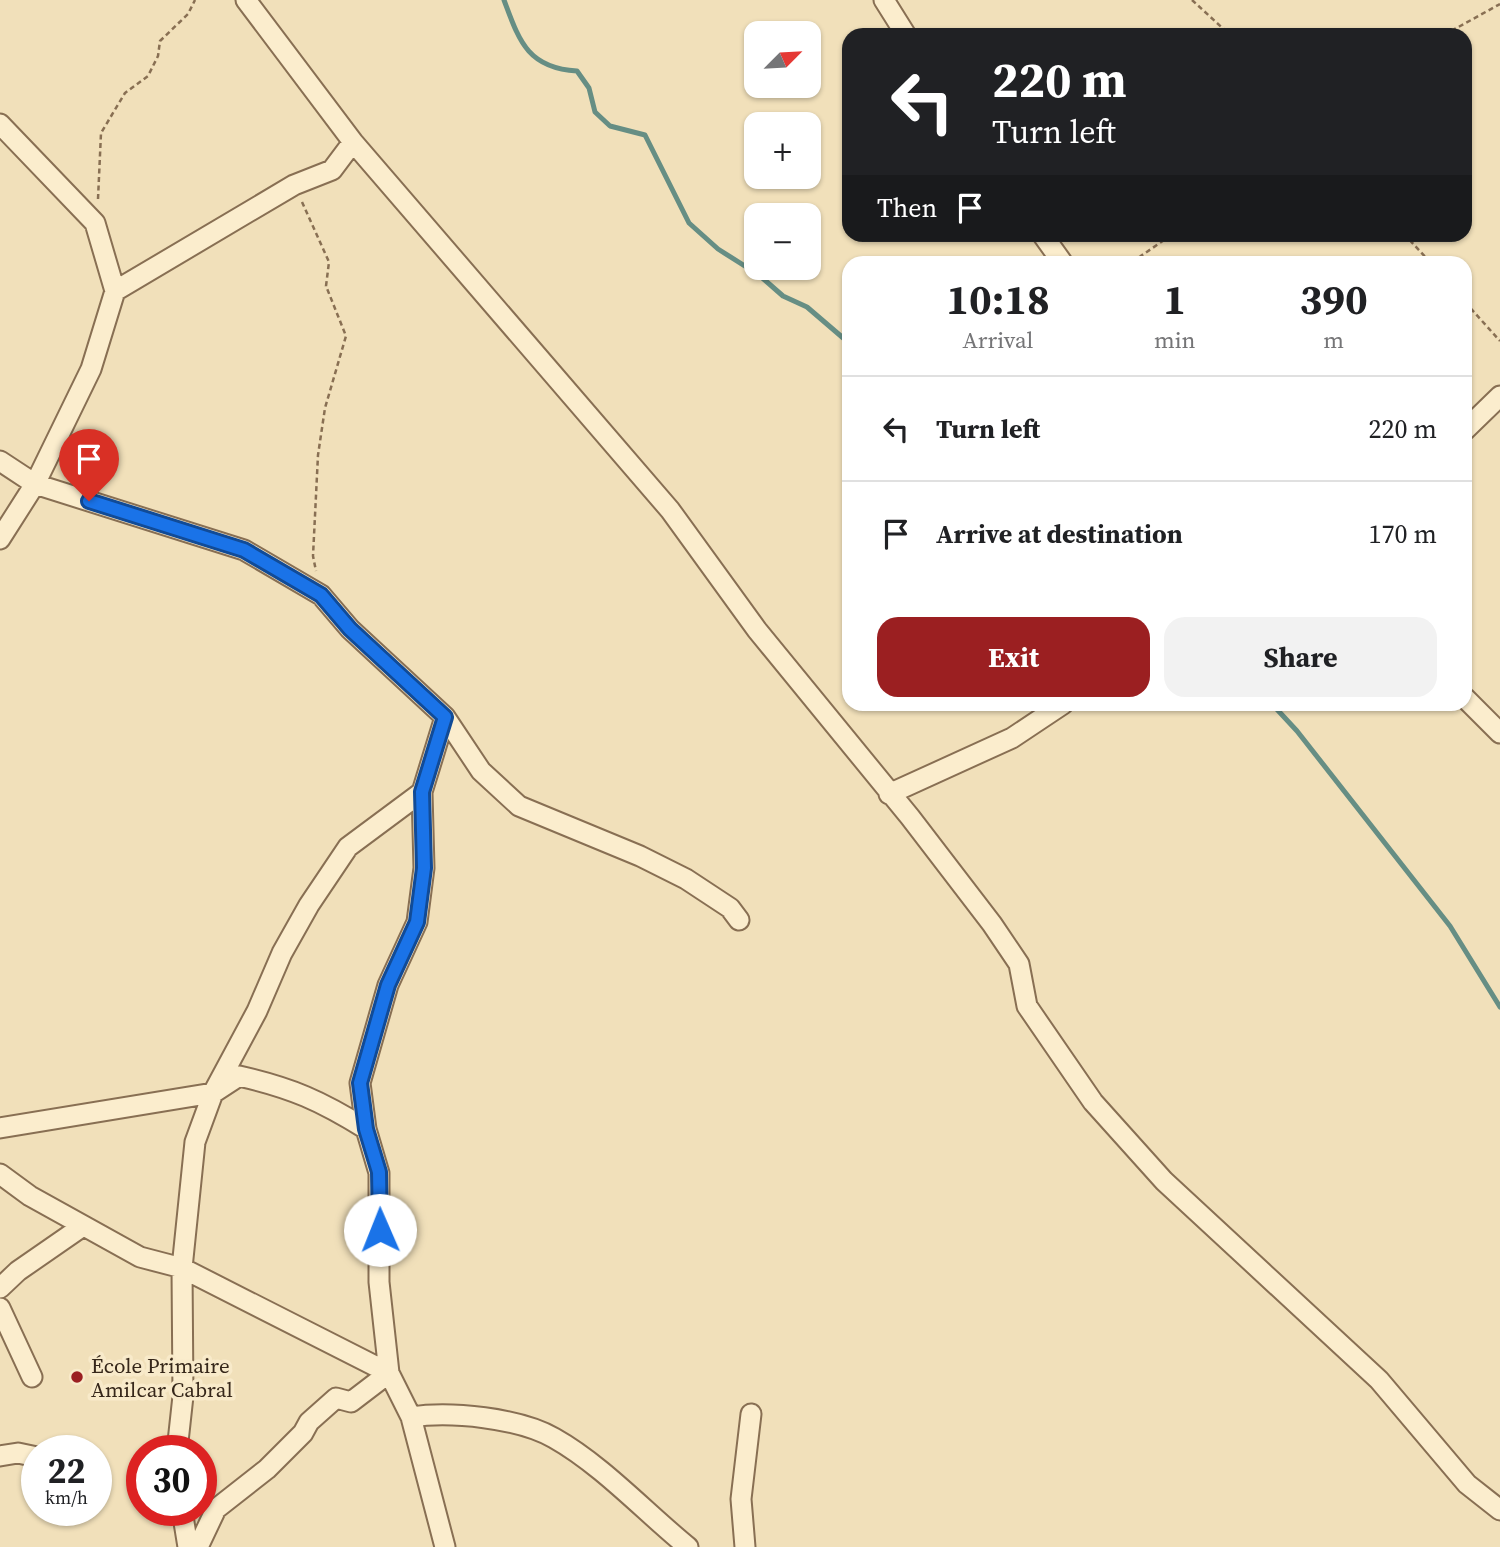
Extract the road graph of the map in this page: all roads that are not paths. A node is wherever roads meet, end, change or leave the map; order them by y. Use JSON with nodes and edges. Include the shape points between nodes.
{"nodes":[{"id":1,"x":246,"y":0,"type":"edge"},
{"id":2,"x":884,"y":0,"type":"edge"},
{"id":3,"x":902,"y":28,"type":"edge"},
{"id":4,"x":0,"y":124,"type":"edge"},
{"id":5,"x":353,"y":142,"type":"junction"},
{"id":6,"x":115,"y":291,"type":"junction"},
{"id":7,"x":1500,"y":396,"type":"edge"},
{"id":8,"x":1472,"y":423,"type":"edge"},
{"id":9,"x":0,"y":461,"type":"edge"},
{"id":10,"x":35,"y":484,"type":"junction"},
{"id":11,"x":0,"y":539,"type":"edge"},
{"id":12,"x":1472,"y":705,"type":"edge"},
{"id":13,"x":1052,"y":711,"type":"edge"},
{"id":14,"x":445,"y":717,"type":"junction"},
{"id":15,"x":1500,"y":733,"type":"edge"},
{"id":16,"x":422,"y":792,"type":"junction"},
{"id":17,"x":889,"y":794,"type":"junction"},
{"id":18,"x":739,"y":920,"type":"dead end"},
{"id":19,"x":213,"y":1093,"type":"junction"},
{"id":20,"x":0,"y":1128,"type":"edge"},
{"id":21,"x":366,"y":1129,"type":"junction"},
{"id":22,"x":0,"y":1174,"type":"edge"},
{"id":23,"x":83,"y":1226,"type":"junction"},
{"id":24,"x":182,"y":1268,"type":"junction"},
{"id":25,"x":0,"y":1288,"type":"edge"},
{"id":26,"x":0,"y":1308,"type":"edge"},
{"id":27,"x":389,"y":1373,"type":"junction"},
{"id":28,"x":32,"y":1377,"type":"dead end"},
{"id":29,"x":751,"y":1413,"type":"dead end"},
{"id":30,"x":411,"y":1417,"type":"junction"},
{"id":31,"x":179,"y":1435,"type":"edge"},
{"id":32,"x":21,"y":1454,"type":"edge"},
{"id":33,"x":0,"y":1456,"type":"edge"},
{"id":34,"x":1500,"y":1510,"type":"edge"},
{"id":35,"x":185,"y":1526,"type":"edge"},
{"id":36,"x":188,"y":1547,"type":"edge"},
{"id":37,"x":198,"y":1547,"type":"edge"},
{"id":38,"x":445,"y":1547,"type":"edge"},
{"id":39,"x":688,"y":1547,"type":"edge"},
{"id":40,"x":745,"y":1547,"type":"edge"}],
"edges":[{"from":1,"to":5,"type":"street"},
{"from":2,"to":3,"type":"street"},
{"from":4,"to":6,"type":"street","via":[[95,223]]},
{"from":5,"to":6,"type":"street","via":[[332,170],[294,185]]},
{"from":5,"to":17,"type":"street","via":[[670,510],[757,630]]},
{"from":6,"to":10,"type":"street","via":[[91,369]]},
{"from":7,"to":8,"type":"street"},
{"from":9,"to":10,"type":"street"},
{"from":10,"to":11,"type":"street"},
{"from":10,"to":14,"type":"street","via":[[244,550],[321,595],[350,629]]},
{"from":12,"to":15,"type":"street"},
{"from":13,"to":17,"type":"street","via":[[1012,738]]},
{"from":14,"to":16,"type":"street"},
{"from":14,"to":18,"type":"street","via":[[481,771],[519,806],[686,879],[730,908]]},
{"from":16,"to":19,"type":"street","via":[[348,846],[282,953],[257,1012]]},
{"from":16,"to":21,"type":"street","via":[[424,868],[417,922],[388,985],[360,1083]]},
{"from":17,"to":34,"type":"street","via":[[1012,954],[1027,1006],[1093,1101],[1164,1181],[1380,1380],[1467,1483]]},
{"from":19,"to":20,"type":"street"},
{"from":19,"to":21,"type":"street","via":[[239,1076],[281,1085],[319,1100]]},
{"from":19,"to":24,"type":"street","via":[[195,1142]]},
{"from":21,"to":27,"type":"street","via":[[379,1172],[379,1282]]},
{"from":22,"to":23,"type":"street"},
{"from":23,"to":24,"type":"street","via":[[140,1257]]},
{"from":23,"to":25,"type":"street"},
{"from":24,"to":27,"type":"street"},
{"from":24,"to":31,"type":"street"},
{"from":26,"to":28,"type":"street"},
{"from":27,"to":30,"type":"street"},
{"from":27,"to":37,"type":"street","via":[[351,1402],[335,1398],[320,1411],[267,1469],[216,1509]]},
{"from":29,"to":40,"type":"street","via":[[741,1499]]},
{"from":30,"to":38,"type":"street"},
{"from":30,"to":39,"type":"street","via":[[480,1418],[519,1424],[554,1437]]},
{"from":32,"to":33,"type":"street"},
{"from":35,"to":36,"type":"street"}]}
